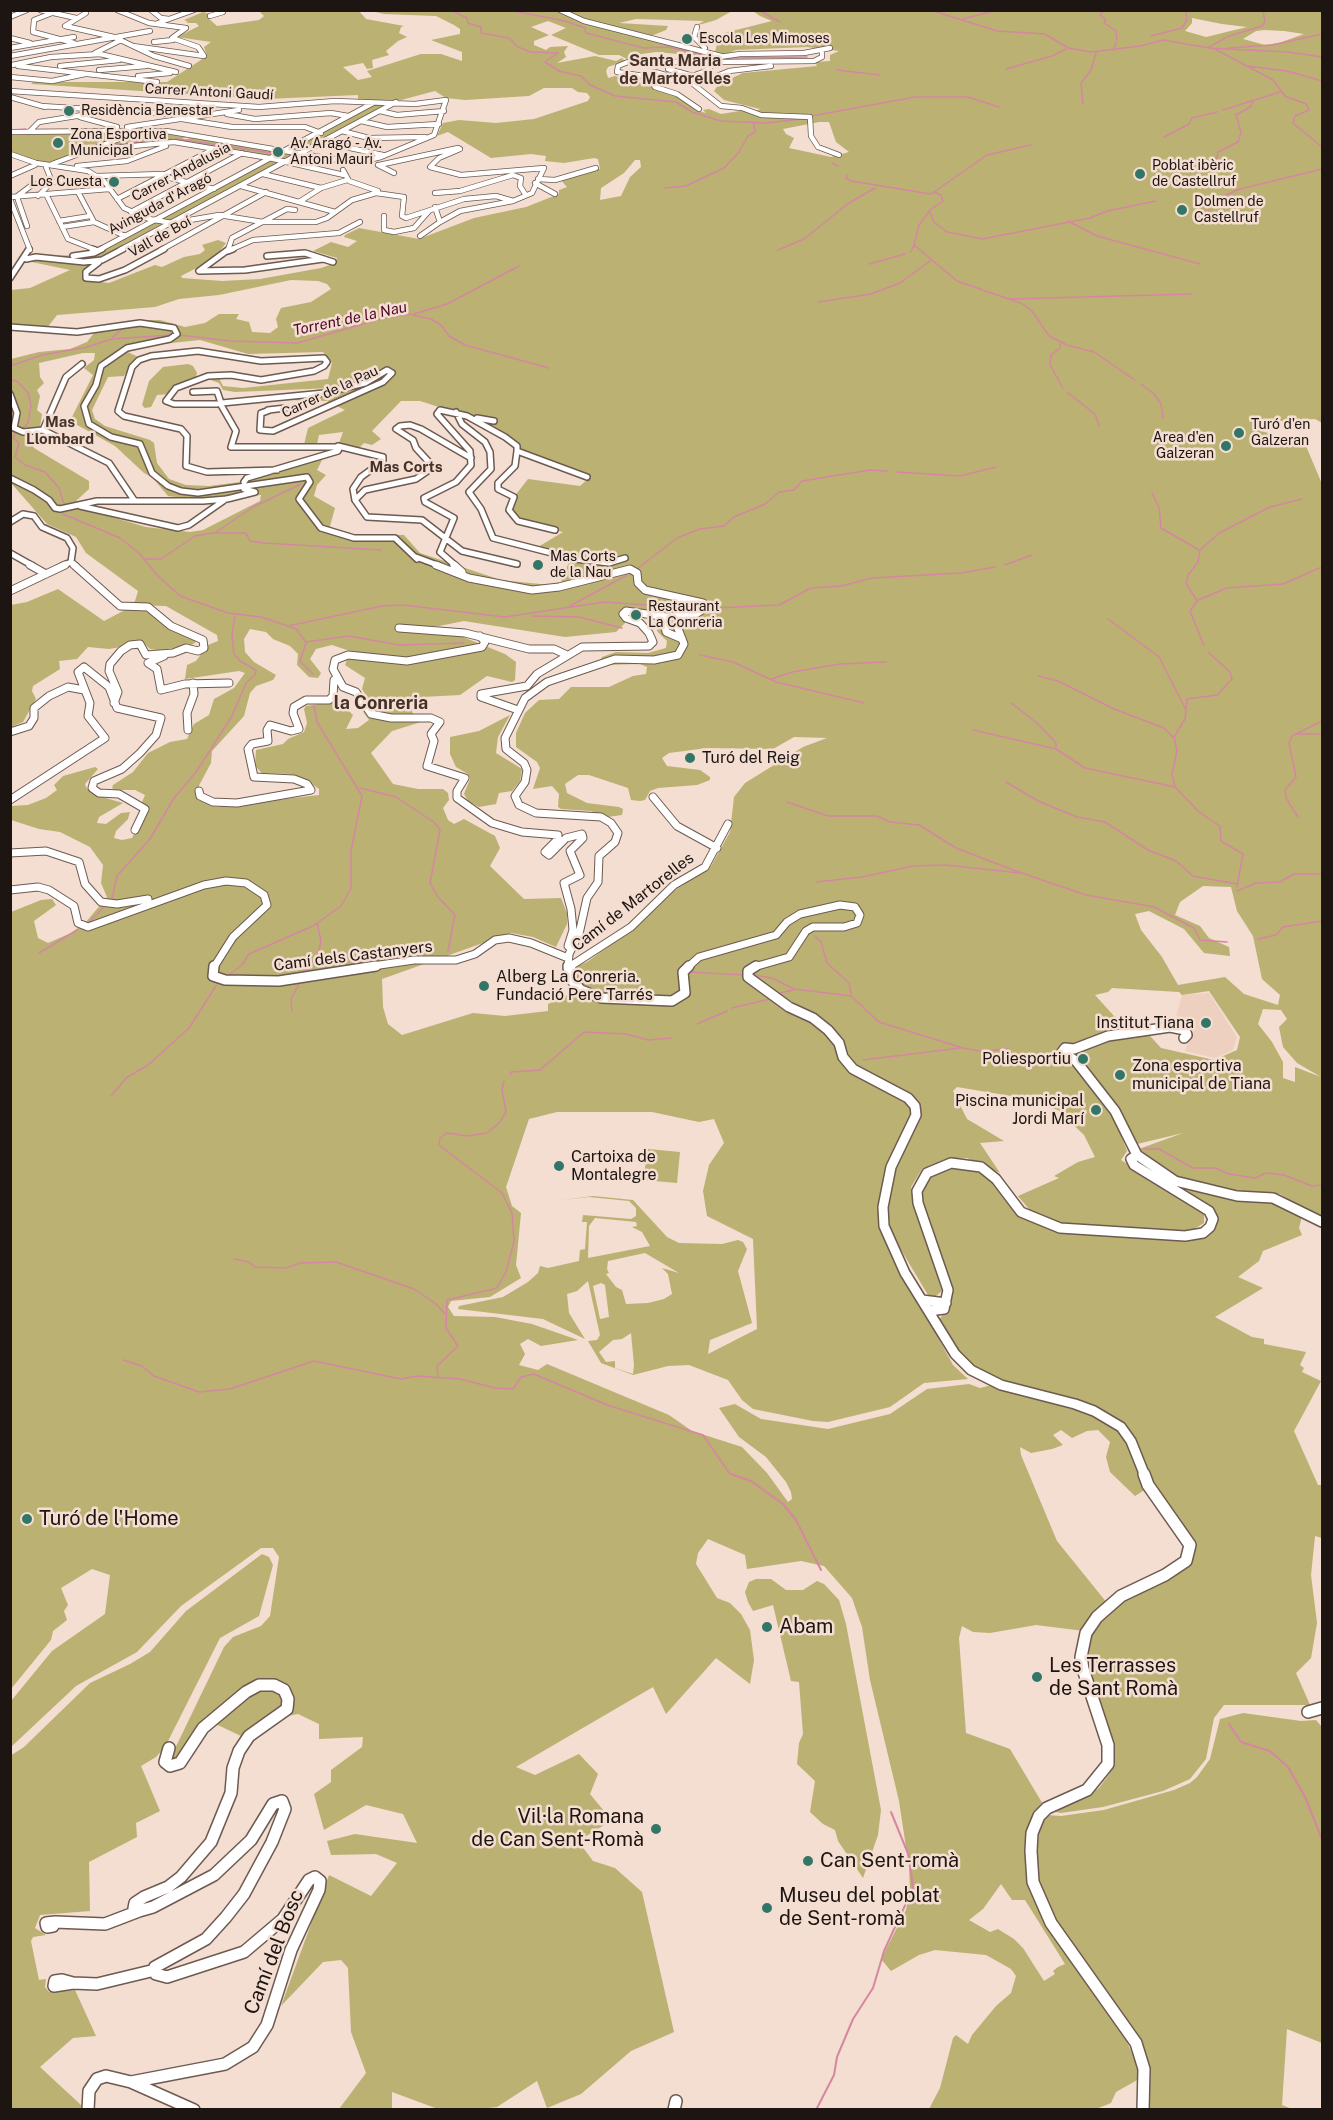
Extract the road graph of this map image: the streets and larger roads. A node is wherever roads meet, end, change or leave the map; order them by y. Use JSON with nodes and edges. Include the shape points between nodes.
{"nodes":[{"id":1,"x":27,"y":10,"type":"edge"},
{"id":2,"x":40,"y":10,"type":"edge"},
{"id":3,"x":86,"y":10,"type":"edge"},
{"id":4,"x":117,"y":10,"type":"edge"},
{"id":5,"x":164,"y":10,"type":"edge"},
{"id":6,"x":194,"y":10,"type":"edge"},
{"id":7,"x":218,"y":10,"type":"edge"},
{"id":8,"x":562,"y":11,"type":"edge"},
{"id":9,"x":153,"y":12,"type":"edge"},
{"id":10,"x":52,"y":13,"type":"junction"},
{"id":11,"x":210,"y":16,"type":"dead end"},
{"id":12,"x":10,"y":17,"type":"edge"},
{"id":13,"x":77,"y":18,"type":"junction"},
{"id":14,"x":169,"y":19,"type":"junction"},
{"id":15,"x":155,"y":24,"type":"junction"},
{"id":16,"x":697,"y":27,"type":"dead end"},
{"id":17,"x":150,"y":31,"type":"junction"},
{"id":18,"x":74,"y":37,"type":"dead end"},
{"id":19,"x":114,"y":37,"type":"junction"},
{"id":20,"x":10,"y":38,"type":"edge"},
{"id":21,"x":59,"y":39,"type":"junction"},
{"id":22,"x":121,"y":40,"type":"junction"},
{"id":23,"x":173,"y":40,"type":"junction"},
{"id":24,"x":154,"y":42,"type":"dead end"},
{"id":25,"x":33,"y":44,"type":"junction"},
{"id":26,"x":77,"y":44,"type":"junction"},
{"id":27,"x":132,"y":45,"type":"junction"},
{"id":28,"x":12,"y":48,"type":"edge"},
{"id":29,"x":830,"y":48,"type":"dead end"},
{"id":30,"x":51,"y":49,"type":"junction"},
{"id":31,"x":822,"y":52,"type":"junction"},
{"id":32,"x":92,"y":54,"type":"junction"},
{"id":33,"x":10,"y":56,"type":"edge"},
{"id":34,"x":155,"y":56,"type":"junction"},
{"id":35,"x":719,"y":58,"type":"junction"},
{"id":36,"x":129,"y":59,"type":"junction"},
{"id":37,"x":790,"y":61,"type":"junction"},
{"id":38,"x":681,"y":62,"type":"junction"},
{"id":39,"x":181,"y":63,"type":"junction"},
{"id":40,"x":11,"y":64,"type":"edge"},
{"id":41,"x":73,"y":64,"type":"junction"},
{"id":42,"x":153,"y":66,"type":"junction"},
{"id":43,"x":189,"y":66,"type":"dead end"},
{"id":44,"x":42,"y":69,"type":"junction"},
{"id":45,"x":676,"y":69,"type":"junction"},
{"id":46,"x":81,"y":72,"type":"junction"},
{"id":47,"x":654,"y":72,"type":"junction"},
{"id":48,"x":88,"y":73,"type":"junction"},
{"id":49,"x":630,"y":74,"type":"junction"},
{"id":50,"x":699,"y":74,"type":"junction"},
{"id":51,"x":665,"y":75,"type":"junction"},
{"id":52,"x":693,"y":76,"type":"junction"},
{"id":53,"x":10,"y":77,"type":"edge"},
{"id":54,"x":126,"y":77,"type":"junction"},
{"id":55,"x":650,"y":78,"type":"junction"},
{"id":56,"x":680,"y":80,"type":"junction"},
{"id":57,"x":157,"y":82,"type":"dead end"},
{"id":58,"x":697,"y":87,"type":"junction"},
{"id":59,"x":676,"y":90,"type":"dead end"},
{"id":60,"x":10,"y":91,"type":"edge"},
{"id":61,"x":10,"y":97,"type":"edge"},
{"id":62,"x":706,"y":100,"type":"dead end"},
{"id":63,"x":376,"y":101,"type":"junction"},
{"id":64,"x":166,"y":102,"type":"junction"},
{"id":65,"x":397,"y":102,"type":"junction"},
{"id":66,"x":716,"y":103,"type":"junction"},
{"id":67,"x":41,"y":106,"type":"junction"},
{"id":68,"x":254,"y":107,"type":"junction"},
{"id":69,"x":699,"y":109,"type":"dead end"},
{"id":70,"x":111,"y":110,"type":"junction"},
{"id":71,"x":726,"y":110,"type":"dead end"},
{"id":72,"x":380,"y":111,"type":"junction"},
{"id":73,"x":444,"y":111,"type":"junction"},
{"id":74,"x":221,"y":113,"type":"junction"},
{"id":75,"x":76,"y":116,"type":"junction"},
{"id":76,"x":348,"y":116,"type":"junction"},
{"id":77,"x":193,"y":117,"type":"junction"},
{"id":78,"x":182,"y":118,"type":"junction"},
{"id":79,"x":361,"y":121,"type":"junction"},
{"id":80,"x":439,"y":124,"type":"junction"},
{"id":81,"x":117,"y":129,"type":"junction"},
{"id":82,"x":138,"y":131,"type":"junction"},
{"id":83,"x":342,"y":131,"type":"junction"},
{"id":84,"x":10,"y":132,"type":"edge"},
{"id":85,"x":29,"y":132,"type":"junction"},
{"id":86,"x":318,"y":132,"type":"junction"},
{"id":87,"x":192,"y":135,"type":"junction"},
{"id":88,"x":333,"y":136,"type":"junction"},
{"id":89,"x":430,"y":137,"type":"junction"},
{"id":90,"x":322,"y":141,"type":"junction"},
{"id":91,"x":174,"y":142,"type":"junction"},
{"id":92,"x":214,"y":149,"type":"junction"},
{"id":93,"x":287,"y":149,"type":"junction"},
{"id":94,"x":92,"y":150,"type":"junction"},
{"id":95,"x":302,"y":152,"type":"junction"},
{"id":96,"x":242,"y":153,"type":"junction"},
{"id":97,"x":10,"y":154,"type":"edge"},
{"id":98,"x":385,"y":155,"type":"junction"},
{"id":99,"x":839,"y":155,"type":"dead end"},
{"id":100,"x":270,"y":158,"type":"junction"},
{"id":101,"x":10,"y":159,"type":"edge"},
{"id":102,"x":368,"y":160,"type":"junction"},
{"id":103,"x":284,"y":162,"type":"junction"},
{"id":104,"x":347,"y":162,"type":"junction"},
{"id":105,"x":35,"y":165,"type":"junction"},
{"id":106,"x":380,"y":165,"type":"junction"},
{"id":107,"x":47,"y":166,"type":"junction"},
{"id":108,"x":74,"y":167,"type":"junction"},
{"id":109,"x":596,"y":168,"type":"dead end"},
{"id":110,"x":84,"y":169,"type":"junction"},
{"id":111,"x":23,"y":170,"type":"junction"},
{"id":112,"x":394,"y":173,"type":"dead end"},
{"id":113,"x":262,"y":174,"type":"junction"},
{"id":114,"x":164,"y":175,"type":"junction"},
{"id":115,"x":10,"y":176,"type":"edge"},
{"id":116,"x":97,"y":176,"type":"junction"},
{"id":117,"x":346,"y":178,"type":"junction"},
{"id":118,"x":68,"y":180,"type":"dead end"},
{"id":119,"x":536,"y":181,"type":"junction"},
{"id":120,"x":52,"y":182,"type":"junction"},
{"id":121,"x":187,"y":182,"type":"junction"},
{"id":122,"x":31,"y":186,"type":"junction"},
{"id":123,"x":241,"y":186,"type":"junction"},
{"id":124,"x":321,"y":188,"type":"junction"},
{"id":125,"x":109,"y":189,"type":"junction"},
{"id":126,"x":212,"y":189,"type":"junction"},
{"id":127,"x":78,"y":192,"type":"junction"},
{"id":128,"x":266,"y":192,"type":"junction"},
{"id":129,"x":378,"y":192,"type":"junction"},
{"id":130,"x":226,"y":193,"type":"junction"},
{"id":131,"x":435,"y":193,"type":"dead end"},
{"id":132,"x":525,"y":194,"type":"junction"},
{"id":133,"x":555,"y":194,"type":"dead end"},
{"id":134,"x":47,"y":195,"type":"junction"},
{"id":135,"x":38,"y":196,"type":"junction"},
{"id":136,"x":14,"y":199,"type":"edge"},
{"id":137,"x":117,"y":199,"type":"junction"},
{"id":138,"x":513,"y":201,"type":"junction"},
{"id":139,"x":299,"y":202,"type":"junction"},
{"id":140,"x":433,"y":208,"type":"junction"},
{"id":141,"x":295,"y":210,"type":"dead end"},
{"id":142,"x":131,"y":212,"type":"junction"},
{"id":143,"x":336,"y":212,"type":"junction"},
{"id":144,"x":225,"y":215,"type":"junction"},
{"id":145,"x":90,"y":216,"type":"junction"},
{"id":146,"x":384,"y":216,"type":"dead end"},
{"id":147,"x":158,"y":219,"type":"junction"},
{"id":148,"x":59,"y":221,"type":"junction"},
{"id":149,"x":94,"y":222,"type":"junction"},
{"id":150,"x":173,"y":222,"type":"junction"},
{"id":151,"x":263,"y":222,"type":"junction"},
{"id":152,"x":360,"y":222,"type":"dead end"},
{"id":153,"x":440,"y":222,"type":"junction"},
{"id":154,"x":62,"y":228,"type":"junction"},
{"id":155,"x":124,"y":236,"type":"junction"},
{"id":156,"x":420,"y":236,"type":"dead end"},
{"id":157,"x":30,"y":250,"type":"junction"},
{"id":158,"x":98,"y":251,"type":"junction"},
{"id":159,"x":228,"y":251,"type":"junction"},
{"id":160,"x":37,"y":254,"type":"junction"},
{"id":161,"x":267,"y":256,"type":"dead end"},
{"id":162,"x":26,"y":259,"type":"junction"},
{"id":163,"x":323,"y":259,"type":"junction"},
{"id":164,"x":102,"y":260,"type":"junction"},
{"id":165,"x":333,"y":262,"type":"dead end"},
{"id":166,"x":10,"y":278,"type":"edge"},
{"id":167,"x":10,"y":327,"type":"edge"},
{"id":168,"x":82,"y":364,"type":"dead end"},
{"id":169,"x":193,"y":392,"type":"dead end"},
{"id":170,"x":10,"y":394,"type":"edge"},
{"id":171,"x":220,"y":404,"type":"junction"},
{"id":172,"x":286,"y":408,"type":"dead end"},
{"id":173,"x":456,"y":412,"type":"junction"},
{"id":174,"x":467,"y":416,"type":"junction"},
{"id":175,"x":494,"y":421,"type":"dead end"},
{"id":176,"x":43,"y":430,"type":"junction"},
{"id":177,"x":338,"y":446,"type":"junction"},
{"id":178,"x":517,"y":451,"type":"junction"},
{"id":179,"x":471,"y":458,"type":"junction"},
{"id":180,"x":273,"y":471,"type":"junction"},
{"id":181,"x":587,"y":477,"type":"dead end"},
{"id":182,"x":10,"y":478,"type":"edge"},
{"id":183,"x":265,"y":483,"type":"junction"},
{"id":184,"x":242,"y":486,"type":"junction"},
{"id":185,"x":209,"y":490,"type":"junction"},
{"id":186,"x":257,"y":493,"type":"junction"},
{"id":187,"x":227,"y":499,"type":"junction"},
{"id":188,"x":134,"y":500,"type":"junction"},
{"id":189,"x":355,"y":500,"type":"junction"},
{"id":190,"x":77,"y":505,"type":"junction"},
{"id":191,"x":10,"y":522,"type":"edge"},
{"id":192,"x":555,"y":530,"type":"dead end"},
{"id":193,"x":445,"y":538,"type":"junction"},
{"id":194,"x":440,"y":552,"type":"joint"},
{"id":195,"x":10,"y":553,"type":"edge"},
{"id":196,"x":416,"y":557,"type":"joint"},
{"id":197,"x":625,"y":558,"type":"dead end"},
{"id":198,"x":71,"y":562,"type":"junction"},
{"id":199,"x":517,"y":564,"type":"dead end"},
{"id":200,"x":452,"y":571,"type":"junction"},
{"id":201,"x":46,"y":573,"type":"junction"},
{"id":202,"x":505,"y":585,"type":"junction"},
{"id":203,"x":10,"y":591,"type":"edge"},
{"id":204,"x":691,"y":615,"type":"junction"},
{"id":205,"x":667,"y":617,"type":"junction"},
{"id":206,"x":399,"y":628,"type":"dead end"},
{"id":207,"x":480,"y":636,"type":"junction"},
{"id":208,"x":682,"y":639,"type":"junction"},
{"id":209,"x":172,"y":652,"type":"junction"},
{"id":210,"x":567,"y":655,"type":"junction"},
{"id":211,"x":338,"y":678,"type":"junction"},
{"id":212,"x":193,"y":683,"type":"junction"},
{"id":213,"x":230,"y":683,"type":"dead end"},
{"id":214,"x":82,"y":689,"type":"junction"},
{"id":215,"x":114,"y":703,"type":"junction"},
{"id":216,"x":518,"y":710,"type":"junction"},
{"id":217,"x":188,"y":730,"type":"dead end"},
{"id":218,"x":10,"y":732,"type":"edge"},
{"id":219,"x":199,"y":791,"type":"dead end"},
{"id":220,"x":653,"y":797,"type":"dead end"},
{"id":221,"x":10,"y":800,"type":"edge"},
{"id":222,"x":728,"y":824,"type":"dead end"},
{"id":223,"x":135,"y":830,"type":"dead end"},
{"id":224,"x":717,"y":848,"type":"junction"},
{"id":225,"x":10,"y":854,"type":"edge"},
{"id":226,"x":30,"y":888,"type":"junction"},
{"id":227,"x":191,"y":889,"type":"junction"},
{"id":228,"x":10,"y":890,"type":"edge"},
{"id":229,"x":10,"y":895,"type":"edge"},
{"id":230,"x":571,"y":949,"type":"junction"},
{"id":231,"x":568,"y":958,"type":"junction"},
{"id":232,"x":568,"y":968,"type":"junction"},
{"id":233,"x":1184,"y":1038,"type":"dead end"},
{"id":234,"x":1137,"y":1155,"type":"junction"},
{"id":235,"x":1323,"y":1222,"type":"edge"},
{"id":236,"x":922,"y":1300,"type":"junction"},
{"id":237,"x":943,"y":1307,"type":"junction"},
{"id":238,"x":929,"y":1311,"type":"junction"},
{"id":239,"x":937,"y":1324,"type":"junction"},
{"id":240,"x":1323,"y":1708,"type":"edge"},
{"id":241,"x":1308,"y":1712,"type":"dead end"},
{"id":242,"x":169,"y":1748,"type":"dead end"},
{"id":243,"x":139,"y":1911,"type":"junction"},
{"id":244,"x":55,"y":1922,"type":"dead end"},
{"id":245,"x":155,"y":1970,"type":"junction"},
{"id":246,"x":73,"y":1983,"type":"dead end"},
{"id":247,"x":161,"y":2076,"type":"junction"},
{"id":248,"x":131,"y":2082,"type":"junction"},
{"id":249,"x":156,"y":2093,"type":"junction"},
{"id":250,"x":88,"y":2109,"type":"edge"},
{"id":251,"x":194,"y":2109,"type":"edge"},
{"id":252,"x":1143,"y":2109,"type":"edge"}],
"edges":[{"from":1,"to":12,"type":"street"},
{"from":2,"to":10,"type":"street"},
{"from":3,"to":13,"type":"street"},
{"from":4,"to":15,"type":"street"},
{"from":5,"to":9,"type":"street"},
{"from":6,"to":14,"type":"street"},
{"from":7,"to":11,"type":"street","via":[[223,12]]},
{"from":8,"to":35,"type":"street","via":[[584,21]]},
{"from":9,"to":14,"type":"street"},
{"from":10,"to":13,"type":"street"},
{"from":10,"to":21,"type":"street","via":[[34,20],[33,32]]},
{"from":13,"to":19,"type":"street","via":[[65,26]]},
{"from":14,"to":15,"type":"street"},
{"from":15,"to":17,"type":"street"},
{"from":15,"to":23,"type":"street","via":[[186,28]]},
{"from":16,"to":35,"type":"street","via":[[697,42],[720,53]]},
{"from":17,"to":19,"type":"street"},
{"from":17,"to":27,"type":"street","via":[[133,38]]},
{"from":18,"to":21,"type":"street"},
{"from":19,"to":22,"type":"street"},
{"from":19,"to":26,"type":"street"},
{"from":20,"to":25,"type":"street"},
{"from":21,"to":25,"type":"street"},
{"from":21,"to":26,"type":"street"},
{"from":22,"to":27,"type":"street"},
{"from":22,"to":32,"type":"street"},
{"from":23,"to":24,"type":"street"},
{"from":23,"to":27,"type":"street","via":[[198,47],[204,56]]},
{"from":25,"to":28,"type":"street"},
{"from":25,"to":30,"type":"street"},
{"from":26,"to":30,"type":"street"},
{"from":27,"to":34,"type":"street"},
{"from":29,"to":31,"type":"street"},
{"from":30,"to":33,"type":"street"},
{"from":31,"to":35,"type":"street"},
{"from":31,"to":37,"type":"street","via":[[819,60]]},
{"from":32,"to":36,"type":"street"},
{"from":32,"to":40,"type":"street"},
{"from":32,"to":41,"type":"street"},
{"from":34,"to":36,"type":"street"},
{"from":34,"to":39,"type":"street"},
{"from":35,"to":37,"type":"street"},
{"from":35,"to":38,"type":"street"},
{"from":35,"to":50,"type":"street"},
{"from":36,"to":41,"type":"street"},
{"from":36,"to":42,"type":"street"},
{"from":37,"to":58,"type":"street","via":[[729,71]]},
{"from":38,"to":47,"type":"street","via":[[652,69]]},
{"from":38,"to":49,"type":"street","via":[[628,62],[618,66],[617,72]]},
{"from":39,"to":42,"type":"street"},
{"from":39,"to":43,"type":"street"},
{"from":40,"to":44,"type":"street"},
{"from":41,"to":44,"type":"street"},
{"from":42,"to":46,"type":"street"},
{"from":42,"to":54,"type":"street","via":[[176,72]]},
{"from":44,"to":46,"type":"street"},
{"from":45,"to":50,"type":"street"},
{"from":45,"to":51,"type":"street"},
{"from":45,"to":52,"type":"street"},
{"from":46,"to":48,"type":"street"},
{"from":47,"to":49,"type":"street"},
{"from":47,"to":51,"type":"street"},
{"from":48,"to":53,"type":"street","via":[[52,81]]},
{"from":48,"to":54,"type":"street"},
{"from":49,"to":55,"type":"street"},
{"from":50,"to":52,"type":"street"},
{"from":51,"to":55,"type":"street"},
{"from":51,"to":56,"type":"street"},
{"from":52,"to":56,"type":"street"},
{"from":54,"to":57,"type":"street"},
{"from":55,"to":69,"type":"street","via":[[655,87],[677,94]]},
{"from":56,"to":58,"type":"street"},
{"from":56,"to":59,"type":"street"},
{"from":58,"to":62,"type":"street","via":[[698,94]]},
{"from":58,"to":66,"type":"street"},
{"from":60,"to":64,"type":"street","name":"Carrer Antoni Gaudí"},
{"from":61,"to":67,"type":"street"},
{"from":63,"to":65,"type":"street","name":"Carrer Antoni Gaudí"},
{"from":63,"to":68,"type":"street","name":"Carrer Antoni Gaudí"},
{"from":63,"to":76,"type":"street","name":"Avinguda d'Aragó"},
{"from":64,"to":68,"type":"street","name":"Carrer Antoni Gaudí"},
{"from":64,"to":70,"type":"street"},
{"from":65,"to":72,"type":"street","name":"Avinguda d'Aragó"},
{"from":65,"to":73,"type":"street","name":"Carrer Antoni Gaudí","via":[[415,104],[442,99],[446,100]]},
{"from":66,"to":71,"type":"street"},
{"from":66,"to":99,"type":"street","via":[[761,115],[810,117],[811,136],[818,147]]},
{"from":67,"to":70,"type":"street"},
{"from":67,"to":75,"type":"street"},
{"from":68,"to":74,"type":"street"},
{"from":70,"to":75,"type":"street"},
{"from":70,"to":77,"type":"street"},
{"from":72,"to":73,"type":"street","via":[[397,115]]},
{"from":72,"to":79,"type":"street","name":"Avinguda d'Aragó"},
{"from":73,"to":80,"type":"street"},
{"from":74,"to":76,"type":"street","via":[[255,119],[335,113]]},
{"from":74,"to":77,"type":"street"},
{"from":75,"to":81,"type":"street"},
{"from":75,"to":85,"type":"street","via":[[39,122]]},
{"from":76,"to":86,"type":"street","name":"Avinguda d'Aragó"},
{"from":77,"to":78,"type":"street"},
{"from":78,"to":81,"type":"street"},
{"from":78,"to":86,"type":"street","via":[[232,127],[307,127]]},
{"from":79,"to":80,"type":"street","via":[[387,127]]},
{"from":79,"to":83,"type":"street","name":"Avinguda d'Aragó"},
{"from":80,"to":89,"type":"street"},
{"from":81,"to":82,"type":"street"},
{"from":81,"to":85,"type":"street"},
{"from":82,"to":87,"type":"street"},
{"from":82,"to":94,"type":"street"},
{"from":83,"to":88,"type":"street","name":"Avinguda d'Aragó"},
{"from":83,"to":89,"type":"street","via":[[369,138]]},
{"from":84,"to":85,"type":"street"},
{"from":86,"to":88,"type":"street"},
{"from":86,"to":93,"type":"street","name":"Avinguda d'Aragó"},
{"from":87,"to":91,"type":"street"},
{"from":87,"to":93,"type":"street"},
{"from":88,"to":90,"type":"street","name":"Avinguda d'Aragó"},
{"from":89,"to":98,"type":"street"},
{"from":90,"to":95,"type":"street","name":"Avinguda d'Aragó"},
{"from":90,"to":98,"type":"street"},
{"from":91,"to":92,"type":"street"},
{"from":91,"to":94,"type":"street"},
{"from":91,"to":108,"type":"street","via":[[127,161]]},
{"from":92,"to":96,"type":"street"},
{"from":92,"to":114,"type":"street"},
{"from":93,"to":95,"type":"street"},
{"from":93,"to":100,"type":"street","name":"Avinguda d'Aragó"},
{"from":94,"to":107,"type":"street"},
{"from":95,"to":103,"type":"street","name":"Avinguda d'Aragó"},
{"from":95,"to":104,"type":"street"},
{"from":96,"to":100,"type":"street"},
{"from":96,"to":121,"type":"street","name":"Carrer Andalusia"},
{"from":97,"to":107,"type":"street"},
{"from":98,"to":102,"type":"street"},
{"from":100,"to":103,"type":"street"},
{"from":100,"to":126,"type":"street","name":"Avinguda d'Aragó"},
{"from":101,"to":105,"type":"street"},
{"from":102,"to":104,"type":"street"},
{"from":102,"to":106,"type":"street"},
{"from":103,"to":113,"type":"street","name":"Avinguda d'Aragó"},
{"from":103,"to":117,"type":"street"},
{"from":104,"to":117,"type":"street"},
{"from":105,"to":107,"type":"street"},
{"from":105,"to":111,"type":"street"},
{"from":106,"to":112,"type":"street"},
{"from":106,"to":119,"type":"street","via":[[458,148],[430,167],[461,176],[522,168],[545,170]]},
{"from":107,"to":108,"type":"street"},
{"from":107,"to":110,"type":"street"},
{"from":107,"to":120,"type":"street"},
{"from":108,"to":110,"type":"street"},
{"from":109,"to":119,"type":"street","via":[[555,180]]},
{"from":110,"to":116,"type":"street"},
{"from":111,"to":115,"type":"street"},
{"from":111,"to":122,"type":"street"},
{"from":113,"to":123,"type":"street","name":"Avinguda d'Aragó"},
{"from":113,"to":124,"type":"street"},
{"from":114,"to":116,"type":"street"},
{"from":114,"to":121,"type":"street"},
{"from":114,"to":137,"type":"street"},
{"from":116,"to":125,"type":"street"},
{"from":117,"to":124,"type":"street"},
{"from":117,"to":129,"type":"street"},
{"from":118,"to":120,"type":"street"},
{"from":119,"to":132,"type":"street","via":[[533,192]]},
{"from":119,"to":133,"type":"street"},
{"from":120,"to":122,"type":"street"},
{"from":120,"to":135,"type":"street"},
{"from":121,"to":126,"type":"street"},
{"from":121,"to":142,"type":"street","name":"Carrer Andalusia"},
{"from":122,"to":136,"type":"street"},
{"from":123,"to":128,"type":"street"},
{"from":123,"to":130,"type":"street","name":"Avinguda d'Aragó"},
{"from":124,"to":139,"type":"street"},
{"from":125,"to":127,"type":"street"},
{"from":125,"to":137,"type":"street"},
{"from":126,"to":130,"type":"street"},
{"from":126,"to":147,"type":"street","name":"Avinguda d'Aragó"},
{"from":127,"to":134,"type":"street"},
{"from":127,"to":145,"type":"street"},
{"from":128,"to":139,"type":"street"},
{"from":128,"to":144,"type":"street","name":"Vall de Boí"},
{"from":129,"to":140,"type":"street","via":[[404,198],[403,218]]},
{"from":129,"to":143,"type":"street","via":[[352,200]]},
{"from":130,"to":150,"type":"street","name":"Avinguda d'Aragó"},
{"from":131,"to":132,"type":"street","via":[[460,191],[513,175],[521,178]]},
{"from":132,"to":138,"type":"street"},
{"from":134,"to":135,"type":"street"},
{"from":134,"to":148,"type":"street"},
{"from":135,"to":136,"type":"street"},
{"from":136,"to":157,"type":"street"},
{"from":136,"to":160,"type":"street"},
{"from":137,"to":142,"type":"street"},
{"from":138,"to":140,"type":"street","via":[[488,196]]},
{"from":138,"to":153,"type":"street","via":[[460,211]]},
{"from":139,"to":143,"type":"street"},
{"from":140,"to":146,"type":"street","via":[[414,228],[394,232],[384,230]]},
{"from":140,"to":153,"type":"street"},
{"from":141,"to":151,"type":"street","via":[[287,209]]},
{"from":142,"to":147,"type":"street"},
{"from":143,"to":151,"type":"street","via":[[316,222]]},
{"from":144,"to":150,"type":"street"},
{"from":144,"to":151,"type":"street"},
{"from":144,"to":164,"type":"street","name":"Vall de Boí","via":[[125,270],[99,279],[86,278],[86,272]]},
{"from":145,"to":148,"type":"street"},
{"from":145,"to":149,"type":"street"},
{"from":147,"to":150,"type":"street"},
{"from":147,"to":155,"type":"street","name":"Avinguda d'Aragó"},
{"from":148,"to":154,"type":"street"},
{"from":149,"to":154,"type":"street"},
{"from":149,"to":155,"type":"street"},
{"from":150,"to":164,"type":"street","name":"Avinguda d'Aragó"},
{"from":151,"to":159,"type":"street","via":[[233,237]]},
{"from":152,"to":159,"type":"street","via":[[339,233],[257,240]]},
{"from":153,"to":156,"type":"street"},
{"from":154,"to":158,"type":"street","via":[[70,241]]},
{"from":155,"to":158,"type":"street","name":"Avinguda d'Aragó"},
{"from":157,"to":160,"type":"street","name":"Avinguda d'Aragó"},
{"from":157,"to":162,"type":"street"},
{"from":158,"to":160,"type":"street","name":"Avinguda d'Aragó","via":[[76,257]]},
{"from":159,"to":163,"type":"street","via":[[199,271],[245,270]]},
{"from":160,"to":162,"type":"street","name":"Avinguda d'Aragó"},
{"from":160,"to":164,"type":"street","name":"Avinguda d'Aragó","via":[[84,262]]},
{"from":161,"to":163,"type":"street","via":[[305,253]]},
{"from":162,"to":166,"type":"street"},
{"from":163,"to":165,"type":"street"},
{"from":167,"to":185,"type":"street","via":[[77,332],[140,323],[176,330],[171,339],[127,348],[101,366],[96,385],[84,404],[86,418],[106,436],[140,444],[150,469],[170,488],[192,493]]},
{"from":168,"to":176,"type":"street","via":[[66,377]]},
{"from":169,"to":171,"type":"street","via":[[217,392]]},
{"from":170,"to":176,"type":"street","via":[[17,413],[14,428],[27,432]]},
{"from":171,"to":172,"type":"street","name":"Carrer de la Pau","via":[[324,393],[365,383],[387,370],[392,373],[383,382],[273,431],[260,430],[261,413]]},
{"from":171,"to":177,"type":"street","via":[[236,431],[231,447]]},
{"from":171,"to":180,"type":"street","via":[[166,401],[176,388],[208,376],[261,380],[314,371],[324,366],[324,358],[261,361],[198,351],[159,354],[138,360],[132,367],[118,411],[124,416],[181,429],[187,436],[186,466],[207,472]]},
{"from":173,"to":174,"type":"street"},
{"from":173,"to":179,"type":"street","via":[[440,410],[437,414],[470,451]]},
{"from":173,"to":197,"type":"street","via":[[462,424],[485,442],[490,452],[491,469],[469,492],[493,538],[538,552],[592,562],[609,563]]},
{"from":174,"to":175,"type":"street"},
{"from":174,"to":178,"type":"street","via":[[505,437],[517,446]]},
{"from":176,"to":188,"type":"street","via":[[109,463]]},
{"from":177,"to":180,"type":"street","via":[[338,451]]},
{"from":177,"to":189,"type":"street","via":[[383,457],[356,482]]},
{"from":178,"to":181,"type":"street"},
{"from":178,"to":192,"type":"street","via":[[515,466],[498,483],[498,489],[514,497],[510,510],[518,522]]},
{"from":179,"to":189,"type":"street","via":[[411,424],[400,426],[396,429],[413,440],[428,461],[429,470],[416,479],[365,490]]},
{"from":179,"to":193,"type":"street","via":[[462,478],[424,498],[454,518]]},
{"from":180,"to":184,"type":"street","via":[[245,479]]},
{"from":182,"to":190,"type":"street","via":[[34,490],[55,508]]},
{"from":183,"to":184,"type":"street"},
{"from":183,"to":186,"type":"street"},
{"from":183,"to":196,"type":"street","via":[[309,477],[299,499],[321,528],[354,538],[395,538]]},
{"from":184,"to":185,"type":"street"},
{"from":184,"to":185,"type":"street"},
{"from":184,"to":186,"type":"street"},
{"from":184,"to":187,"type":"street","via":[[255,492]]},
{"from":186,"to":187,"type":"street"},
{"from":187,"to":188,"type":"street"},
{"from":187,"to":190,"type":"street","via":[[189,525],[178,528]]},
{"from":188,"to":190,"type":"street"},
{"from":189,"to":193,"type":"street","via":[[370,519],[422,520]]},
{"from":191,"to":198,"type":"street","via":[[17,515],[30,514],[42,527],[67,538],[74,548]]},
{"from":193,"to":194,"type":"street"},
{"from":193,"to":199,"type":"street","via":[[473,556]]},
{"from":194,"to":200,"type":"street"},
{"from":195,"to":201,"type":"street"},
{"from":196,"to":200,"type":"street"},
{"from":198,"to":201,"type":"street"},
{"from":198,"to":209,"type":"street","via":[[120,606],[148,607],[171,626],[203,640],[203,650],[186,648]]},
{"from":200,"to":202,"type":"street"},
{"from":200,"to":202,"type":"street"},
{"from":201,"to":203,"type":"street"},
{"from":202,"to":204,"type":"street","via":[[544,589],[628,569],[637,573],[638,583],[645,590],[702,602],[704,608]]},
{"from":204,"to":205,"type":"street"},
{"from":204,"to":208,"type":"street","via":[[677,626]]},
{"from":205,"to":208,"type":"street","via":[[663,628]]},
{"from":205,"to":210,"type":"street","via":[[632,610],[623,614],[649,633],[653,642],[649,646],[590,646]]},
{"from":206,"to":207,"type":"street"},
{"from":207,"to":210,"type":"street","via":[[529,649],[554,649]]},
{"from":207,"to":211,"type":"street","via":[[485,645],[482,647],[412,661],[343,656],[333,663]]},
{"from":208,"to":216,"type":"street","via":[[683,650],[673,657],[615,659],[552,680],[528,695]]},
{"from":209,"to":212,"type":"street","via":[[148,663],[157,669],[161,690]]},
{"from":209,"to":215,"type":"street","via":[[146,655],[140,644],[121,651],[109,670],[118,692]]},
{"from":210,"to":216,"type":"street","via":[[526,686],[481,694],[485,699]]},
{"from":211,"to":219,"type":"street","via":[[329,700],[306,700],[294,708],[299,729],[291,731],[270,725],[268,741],[252,744],[248,749],[254,777],[294,779],[308,784],[311,790],[237,803],[213,802],[200,796]]},
{"from":211,"to":230,"type":"street","via":[[343,687],[356,692],[375,716],[431,718],[440,722],[431,734],[434,741],[427,766],[465,778],[457,798],[492,823],[522,832],[558,835],[545,852],[549,855],[566,838],[582,834],[584,838],[570,851],[580,875],[564,883],[571,909]]},
{"from":212,"to":213,"type":"street"},
{"from":212,"to":217,"type":"street"},
{"from":214,"to":215,"type":"street","via":[[78,672],[84,667],[109,687]]},
{"from":214,"to":218,"type":"street","via":[[62,690],[40,701],[29,726]]},
{"from":214,"to":221,"type":"street","via":[[90,703],[88,716],[104,740]]},
{"from":215,"to":223,"type":"street","via":[[127,712],[161,718],[156,735],[140,753],[122,769],[94,781],[92,788],[99,793],[119,794],[145,809]]},
{"from":216,"to":230,"type":"street","via":[[504,741],[506,749],[527,770],[525,782],[515,796],[517,802],[537,813],[601,817],[618,833],[615,843],[599,856],[598,882],[586,900],[581,930]]},
{"from":220,"to":224,"type":"street","via":[[677,826]]},
{"from":222,"to":224,"type":"street","name":"Camí de Martorelles"},
{"from":224,"to":232,"type":"street","name":"Camí de Martorelles","via":[[705,867],[674,885],[631,927]]},
{"from":225,"to":227,"type":"street","via":[[46,851],[79,862],[85,884],[97,899],[106,903]]},
{"from":226,"to":227,"type":"street","name":"Camí dels Castanyers","via":[[44,888],[70,903],[78,923],[88,927]]},
{"from":226,"to":228,"type":"street"},
{"from":226,"to":229,"type":"street"},
{"from":227,"to":231,"type":"street","name":"Camí dels Castanyers","via":[[238,881],[255,888],[267,899],[264,910],[240,928],[214,964],[213,976],[218,979],[279,981],[414,960],[456,960],[475,954],[495,940],[509,938]]},
{"from":230,"to":231,"type":"street"},
{"from":231,"to":232,"type":"street"},
{"from":232,"to":236,"type":"street","via":[[573,982],[591,995],[672,1001],[685,993],[683,972],[699,957],[776,935],[800,914],[840,905],[855,907],[860,920],[853,926],[813,927],[789,957],[758,965],[748,971],[748,976],[828,1030],[853,1069],[908,1098],[915,1106],[916,1115],[891,1167],[883,1207],[890,1242]]},
{"from":233,"to":234,"type":"street","via":[[1185,1030],[1170,1027],[1108,1036],[1073,1053],[1115,1111]]},
{"from":234,"to":235,"type":"street","via":[[1181,1183],[1237,1196],[1274,1198]]},
{"from":234,"to":237,"type":"street","via":[[1131,1159],[1134,1165],[1209,1211],[1213,1219],[1210,1227],[1203,1233],[1185,1236],[1060,1228],[1021,1212],[996,1179],[981,1167],[951,1163],[927,1173],[917,1191],[918,1203],[946,1282]]},
{"from":236,"to":237,"type":"street"},
{"from":236,"to":238,"type":"street"},
{"from":237,"to":238,"type":"street"},
{"from":237,"to":239,"type":"street"},
{"from":238,"to":239,"type":"street"},
{"from":239,"to":252,"type":"street","via":[[955,1354],[983,1377],[1075,1404],[1121,1427],[1131,1441],[1148,1485],[1190,1545],[1190,1554],[1181,1566],[1121,1596],[1097,1617],[1086,1633],[1081,1657],[1108,1745],[1108,1764],[1087,1791],[1047,1808],[1039,1816],[1030,1851],[1037,1893],[1051,1923],[1136,2043],[1144,2069]]},
{"from":240,"to":241,"type":"street"},
{"from":242,"to":243,"type":"street","via":[[165,1762],[170,1766],[180,1763],[203,1728],[246,1692],[259,1685],[284,1690],[287,1709],[249,1736],[239,1751],[231,1793],[212,1842],[181,1877],[135,1904]]},
{"from":243,"to":244,"type":"street","via":[[105,1924]]},
{"from":243,"to":245,"type":"street","via":[[214,1875],[251,1840],[273,1804],[284,1802],[272,1842],[238,1902],[206,1939],[167,1959]]},
{"from":245,"to":246,"type":"street","via":[[97,1984]]},
{"from":245,"to":247,"type":"street","name":"Camí del Bosc","via":[[167,1977],[244,1952],[283,1919],[309,1880],[315,1877],[320,1881],[291,1950],[267,2025],[253,2047],[225,2064]]},
{"from":247,"to":248,"type":"street","name":"Camí del Bosc"},
{"from":247,"to":249,"type":"street","via":[[155,2085]]},
{"from":248,"to":249,"type":"street"},
{"from":248,"to":250,"type":"street","via":[[106,2076],[97,2079],[89,2091]]},
{"from":249,"to":251,"type":"street"}]}
